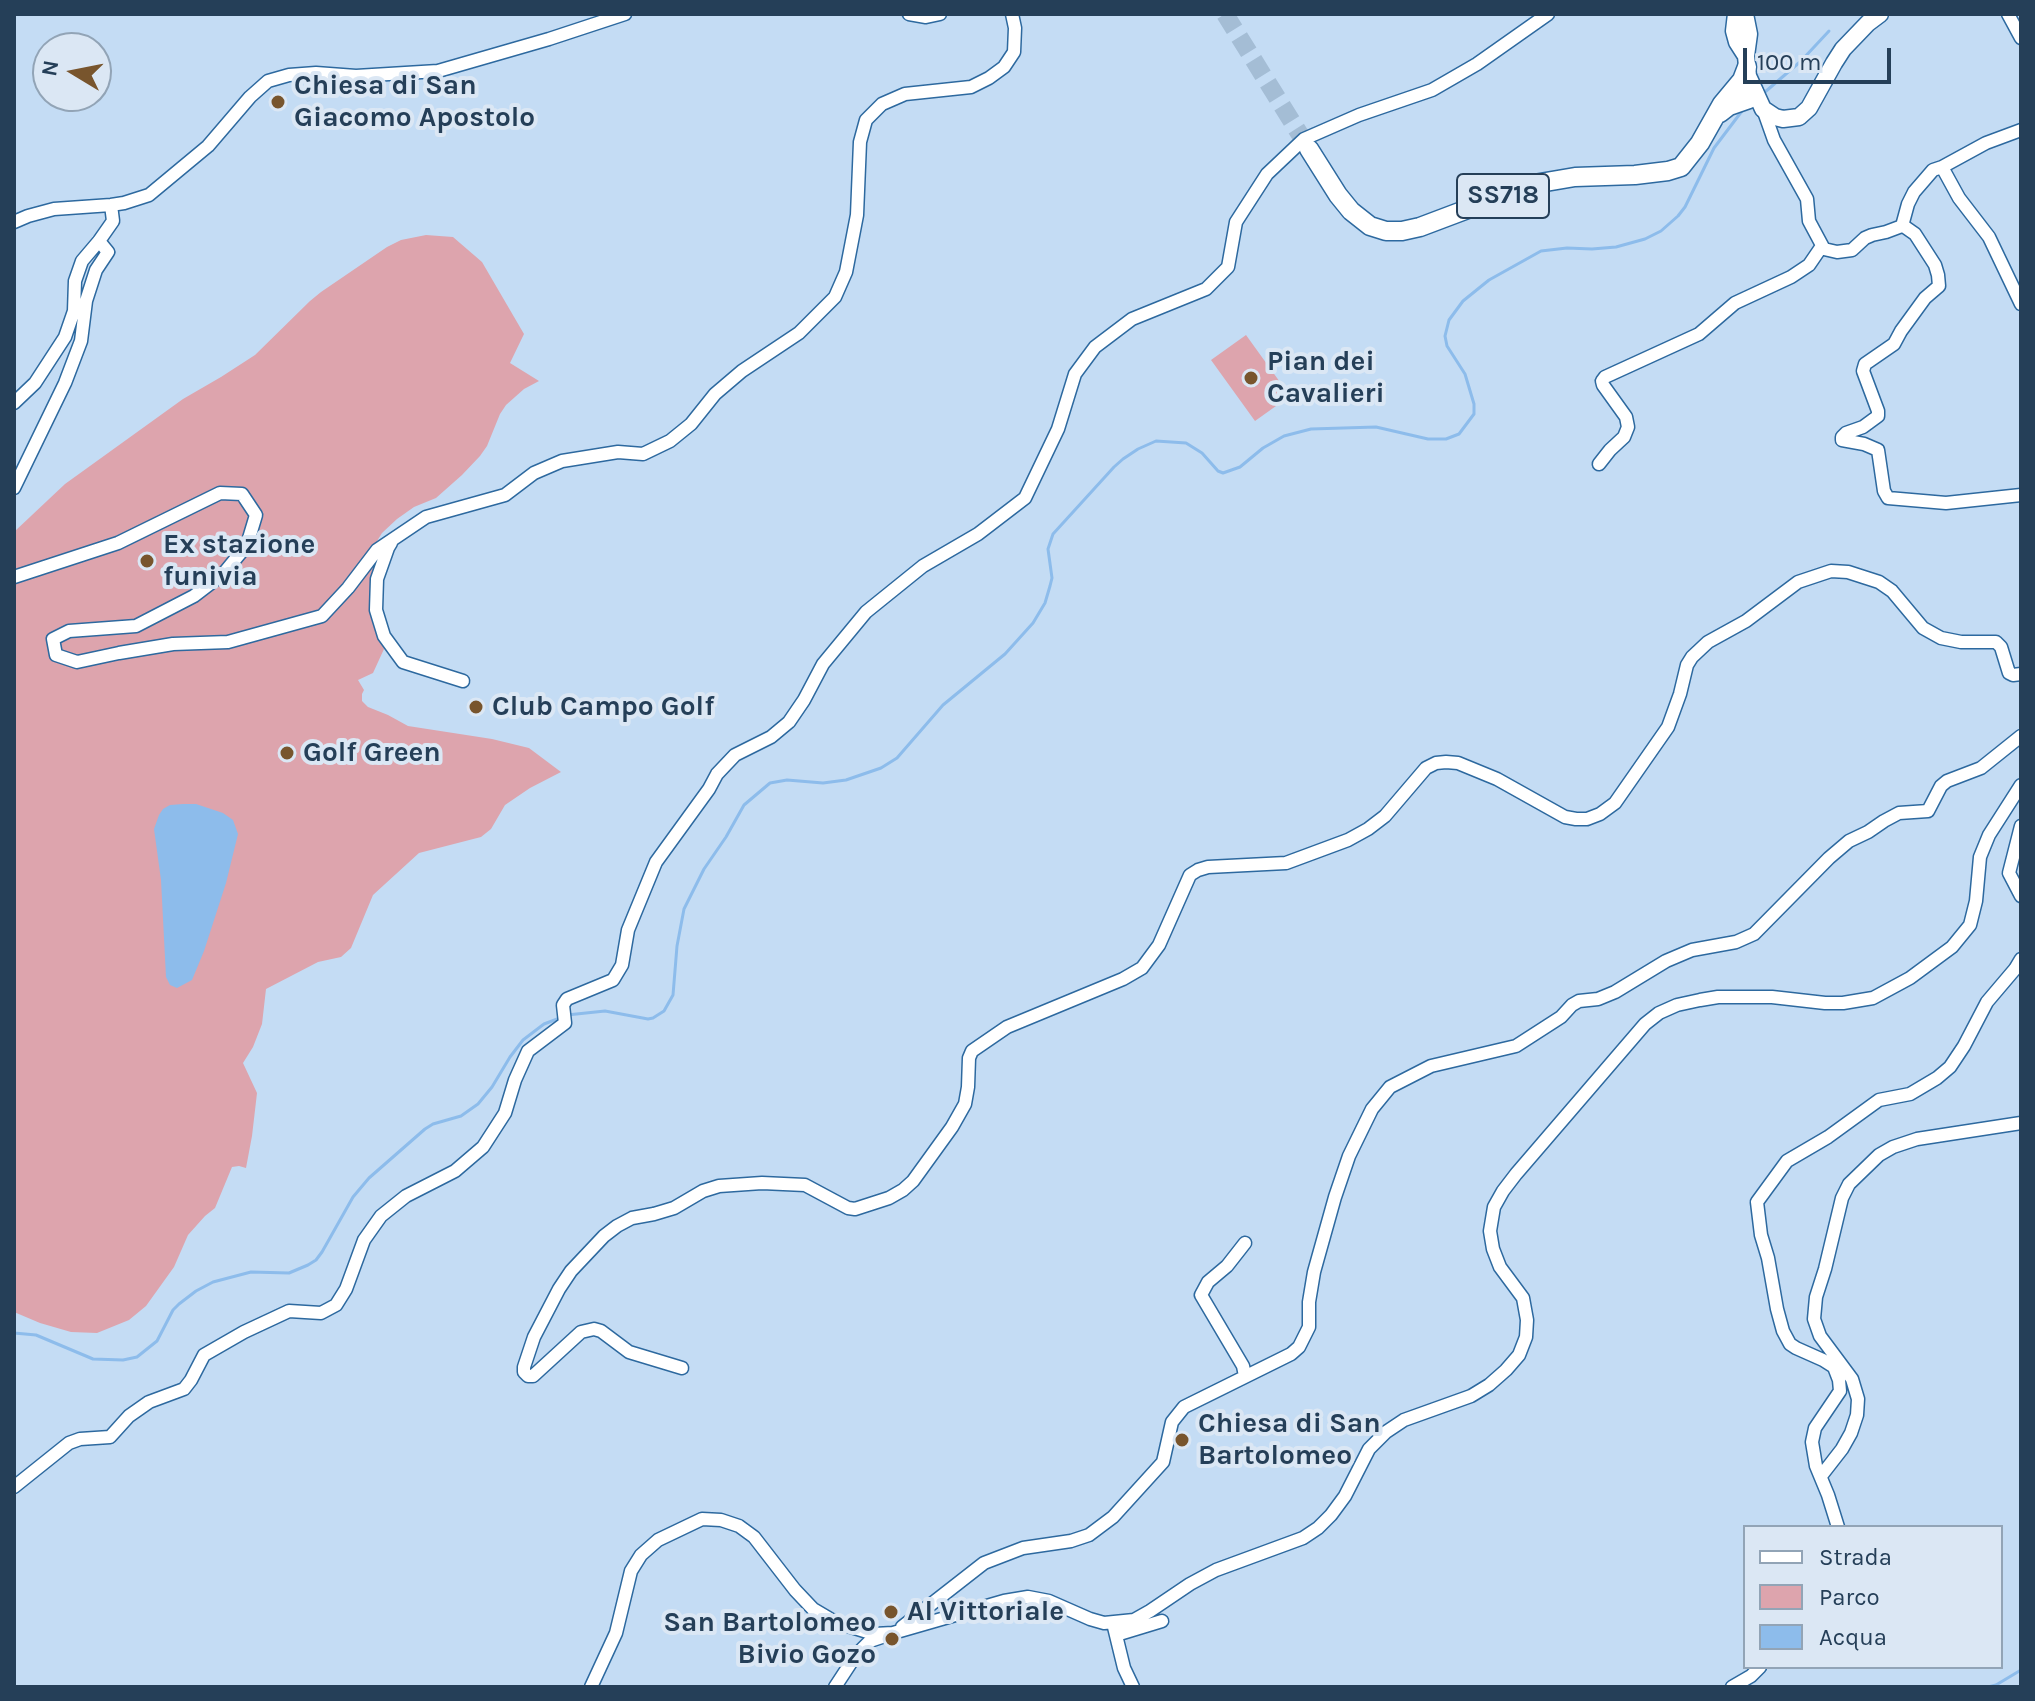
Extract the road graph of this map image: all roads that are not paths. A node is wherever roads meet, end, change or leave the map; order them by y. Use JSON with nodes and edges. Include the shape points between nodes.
{"nodes":[{"id":1,"x":625,"y":14,"type":"edge"},
{"id":2,"x":909,"y":14,"type":"edge"},
{"id":3,"x":940,"y":14,"type":"edge"},
{"id":4,"x":1012,"y":14,"type":"edge"},
{"id":5,"x":1548,"y":14,"type":"edge"},
{"id":6,"x":1880,"y":14,"type":"edge"},
{"id":7,"x":2008,"y":14,"type":"edge"},
{"id":8,"x":1740,"y":15,"type":"edge"},
{"id":9,"x":2021,"y":38,"type":"edge"},
{"id":10,"x":1744,"y":52,"type":"joint"},
{"id":11,"x":1752,"y":96,"type":"junction"},
{"id":12,"x":2021,"y":130,"type":"edge"},
{"id":13,"x":1309,"y":149,"type":"tunnel mouth"},
{"id":14,"x":1942,"y":167,"type":"junction"},
{"id":15,"x":111,"y":205,"type":"junction"},
{"id":16,"x":14,"y":222,"type":"edge"},
{"id":17,"x":1902,"y":226,"type":"junction"},
{"id":18,"x":99,"y":241,"type":"junction"},
{"id":19,"x":1822,"y":246,"type":"junction"},
{"id":20,"x":2021,"y":304,"type":"edge"},
{"id":21,"x":14,"y":403,"type":"edge"},
{"id":22,"x":1599,"y":464,"type":"dead end"},
{"id":23,"x":14,"y":488,"type":"edge"},
{"id":24,"x":2021,"y":495,"type":"edge"},
{"id":25,"x":396,"y":538,"type":"junction"},
{"id":26,"x":14,"y":577,"type":"edge"},
{"id":27,"x":2021,"y":674,"type":"edge"},
{"id":28,"x":463,"y":681,"type":"dead end"},
{"id":29,"x":2021,"y":736,"type":"edge"},
{"id":30,"x":2021,"y":785,"type":"edge"},
{"id":31,"x":2021,"y":826,"type":"edge"},
{"id":32,"x":2021,"y":896,"type":"edge"},
{"id":33,"x":2021,"y":959,"type":"edge"},
{"id":34,"x":2021,"y":1123,"type":"edge"},
{"id":35,"x":1245,"y":1243,"type":"dead end"},
{"id":36,"x":682,"y":1368,"type":"dead end"},
{"id":37,"x":1839,"y":1368,"type":"junction"},
{"id":38,"x":1245,"y":1376,"type":"junction"},
{"id":39,"x":1821,"y":1476,"type":"junction"},
{"id":40,"x":14,"y":1487,"type":"edge"},
{"id":41,"x":1837,"y":1525,"type":"edge"},
{"id":42,"x":1162,"y":1621,"type":"dead end"},
{"id":43,"x":1114,"y":1629,"type":"junction"},
{"id":44,"x":893,"y":1633,"type":"junction"},
{"id":45,"x":1758,"y":1669,"type":"edge"},
{"id":46,"x":591,"y":1687,"type":"edge"},
{"id":47,"x":835,"y":1687,"type":"edge"},
{"id":48,"x":1133,"y":1687,"type":"edge"},
{"id":49,"x":1732,"y":1687,"type":"edge"}],
"edges":[{"from":1,"to":15,"type":"street","via":[[438,71],[316,73],[268,81],[208,146],[149,195]]},
{"from":2,"to":3,"type":"street"},
{"from":4,"to":25,"type":"street","via":[[1014,52],[989,78],[971,87],[905,94],[882,104],[866,120],[846,272],[835,297],[799,333],[742,371],[670,441],[643,454],[618,452],[562,461],[534,473],[505,495],[426,517]]},
{"from":5,"to":40,"type":"street","via":[[1432,90],[1304,139],[1267,174],[1236,222],[1228,267],[1206,289],[1132,319],[1095,347],[1075,374],[1058,429],[1025,498],[923,566],[866,612],[823,664],[789,722],[735,755],[717,774],[656,862],[613,980],[567,999],[565,1023],[528,1051],[505,1113],[483,1147],[455,1171],[406,1196],[381,1216],[364,1240],[336,1305],[321,1313],[289,1311],[217,1347],[204,1355],[184,1389],[149,1402],[110,1437],[69,1443]]},
{"from":6,"to":11,"type":"main road","via":[[1843,49],[1799,117],[1775,117]]},
{"from":7,"to":9,"type":"street"},
{"from":8,"to":10,"type":"main road","via":[[1749,34]]},
{"from":10,"to":11,"type":"highway"},
{"from":11,"to":13,"type":"highway","number":"SS718","via":[[1712,120],[1686,163],[1675,169],[1534,184],[1402,231],[1370,226],[1351,211]]},
{"from":11,"to":19,"type":"street","via":[[1807,199],[1809,221]]},
{"from":12,"to":14,"type":"street"},
{"from":14,"to":17,"type":"street","via":[[1914,192]]},
{"from":14,"to":20,"type":"street","via":[[1989,237]]},
{"from":15,"to":16,"type":"street","via":[[54,209]]},
{"from":15,"to":18,"type":"street","via":[[113,221]]},
{"from":17,"to":19,"type":"street","via":[[1865,238],[1852,250],[1829,251]]},
{"from":17,"to":24,"type":"street","via":[[1915,234],[1935,265],[1939,286],[1894,344],[1865,364],[1878,416],[1842,440],[1878,450],[1888,498],[1946,503]]},
{"from":18,"to":21,"type":"street","via":[[82,261],[65,337],[35,383]]},
{"from":18,"to":23,"type":"street","via":[[108,252],[86,301],[81,341]]},
{"from":19,"to":22,"type":"street","via":[[1809,265],[1735,303],[1699,334],[1605,377],[1603,385],[1628,427]]},
{"from":25,"to":26,"type":"street","via":[[377,550],[322,616],[228,642],[173,644],[77,662],[56,655],[53,639],[69,631],[136,626],[194,596],[224,573],[247,545],[256,515],[242,494],[220,493],[118,543]]},
{"from":25,"to":28,"type":"street","via":[[377,579],[376,610],[384,636],[403,662]]},
{"from":27,"to":36,"type":"street","via":[[2009,673],[1996,642],[1941,638],[1923,628],[1879,582],[1831,571],[1798,582],[1692,657],[1668,727],[1615,803],[1600,814],[1565,817],[1497,779],[1458,763],[1436,763],[1385,816],[1348,840],[1286,863],[1198,870],[1190,875],[1159,945],[1142,968],[1018,1022],[972,1051],[965,1104],[903,1190],[855,1209],[805,1185],[719,1186],[674,1208],[632,1218],[604,1236],[571,1271],[534,1337],[524,1372],[533,1376],[581,1332],[594,1329],[629,1352]]},
{"from":29,"to":38,"type":"street","via":[[1981,768],[1947,781],[1928,811],[1899,813],[1849,841],[1754,934],[1692,950],[1615,992],[1579,1001],[1516,1046],[1431,1066],[1390,1087],[1362,1127],[1339,1183],[1314,1272],[1309,1327],[1299,1347]]},
{"from":30,"to":43,"type":"street","via":[[1980,857],[1970,925],[1952,947],[1910,978],[1873,998],[1843,1003],[1718,997],[1677,1005],[1645,1024],[1516,1174],[1494,1207],[1493,1249],[1523,1298],[1527,1320],[1519,1355],[1506,1370],[1471,1396],[1404,1420],[1386,1432],[1369,1449],[1331,1515],[1303,1538],[1216,1570]]},
{"from":31,"to":32,"type":"street","via":[[2009,873]]},
{"from":33,"to":37,"type":"street","via":[[1987,1002],[1950,1067],[1910,1094],[1879,1100],[1787,1161],[1757,1202],[1783,1331],[1796,1348]]},
{"from":34,"to":37,"type":"street","via":[[1893,1147],[1849,1184],[1814,1319]]},
{"from":35,"to":38,"type":"street","via":[[1201,1295]]},
{"from":37,"to":39,"type":"street","via":[[1840,1391],[1815,1428],[1812,1442]]},
{"from":37,"to":39,"type":"street","via":[[1852,1379],[1857,1415],[1842,1449]]},
{"from":38,"to":44,"type":"street","via":[[1184,1407],[1172,1422],[1163,1462],[1113,1517],[1089,1535],[1023,1548],[984,1563]]},
{"from":39,"to":41,"type":"street"},
{"from":42,"to":43,"type":"street"},
{"from":43,"to":44,"type":"street","via":[[1028,1597]]},
{"from":43,"to":48,"type":"street"},
{"from":44,"to":46,"type":"street","via":[[874,1634],[813,1609],[754,1537],[739,1526],[702,1519],[658,1540],[641,1555],[631,1571],[616,1633]]},
{"from":44,"to":47,"type":"street","via":[[870,1641]]},
{"from":45,"to":49,"type":"street"}]}
